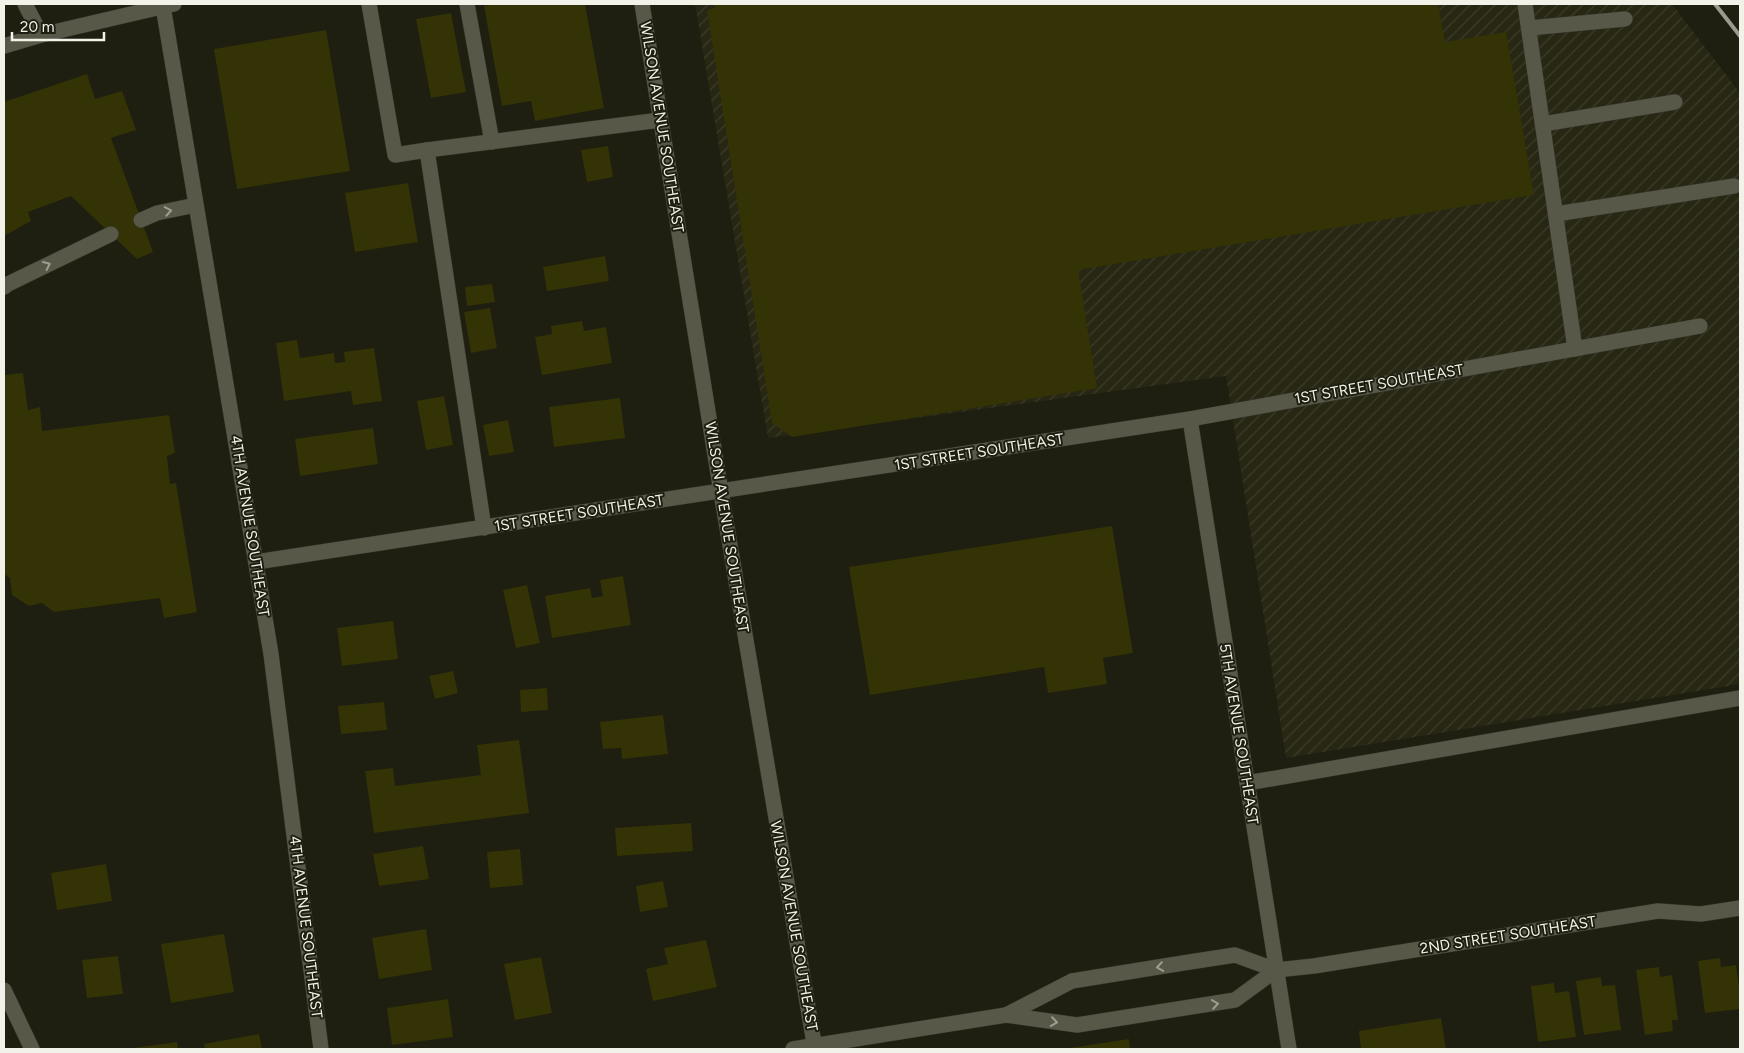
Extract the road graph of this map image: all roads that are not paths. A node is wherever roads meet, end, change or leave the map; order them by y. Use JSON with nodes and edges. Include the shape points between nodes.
{"nodes":[{"id":1,"x":25,"y":4,"type":"edge"},
{"id":2,"x":370,"y":4,"type":"edge"},
{"id":3,"x":467,"y":4,"type":"edge"},
{"id":4,"x":642,"y":4,"type":"edge"},
{"id":5,"x":1525,"y":4,"type":"edge"},
{"id":6,"x":169,"y":5,"type":"edge"},
{"id":7,"x":1625,"y":19,"type":"dead end"},
{"id":8,"x":1529,"y":28,"type":"junction"},
{"id":9,"x":41,"y":35,"type":"junction"},
{"id":10,"x":4,"y":46,"type":"edge"},
{"id":11,"x":1675,"y":102,"type":"dead end"},
{"id":12,"x":660,"y":120,"type":"junction"},
{"id":13,"x":1543,"y":124,"type":"junction"},
{"id":14,"x":492,"y":142,"type":"junction"},
{"id":15,"x":427,"y":150,"type":"junction"},
{"id":16,"x":1734,"y":186,"type":"dead end"},
{"id":17,"x":196,"y":205,"type":"junction"},
{"id":18,"x":1556,"y":214,"type":"junction"},
{"id":19,"x":141,"y":220,"type":"dead end"},
{"id":20,"x":111,"y":234,"type":"dead end"},
{"id":21,"x":4,"y":287,"type":"edge"},
{"id":22,"x":1700,"y":326,"type":"dead end"},
{"id":23,"x":1575,"y":349,"type":"junction"},
{"id":24,"x":1190,"y":419,"type":"junction"},
{"id":25,"x":721,"y":492,"type":"junction"},
{"id":26,"x":484,"y":528,"type":"junction"},
{"id":27,"x":256,"y":562,"type":"junction"},
{"id":28,"x":1740,"y":698,"type":"edge"},
{"id":29,"x":1247,"y":783,"type":"junction"},
{"id":30,"x":1740,"y":908,"type":"edge"},
{"id":31,"x":1276,"y":970,"type":"junction"},
{"id":32,"x":4,"y":990,"type":"edge"},
{"id":33,"x":1006,"y":1015,"type":"junction"},
{"id":34,"x":814,"y":1048,"type":"edge"},
{"id":35,"x":32,"y":1049,"type":"edge"},
{"id":36,"x":321,"y":1049,"type":"edge"},
{"id":37,"x":793,"y":1049,"type":"edge"},
{"id":38,"x":1289,"y":1049,"type":"edge"}],
"edges":[{"from":1,"to":9,"type":"street"},
{"from":2,"to":15,"type":"street","via":[[395,155]]},
{"from":3,"to":14,"type":"street"},
{"from":4,"to":12,"type":"street","name":"WILSON AVENUE SOUTHEAST"},
{"from":5,"to":8,"type":"street"},
{"from":6,"to":9,"type":"street"},
{"from":6,"to":17,"type":"street","name":"4TH AVENUE SOUTHEAST"},
{"from":7,"to":8,"type":"street"},
{"from":8,"to":13,"type":"street"},
{"from":9,"to":10,"type":"street"},
{"from":11,"to":13,"type":"street"},
{"from":12,"to":14,"type":"street"},
{"from":12,"to":25,"type":"street","name":"WILSON AVENUE SOUTHEAST"},
{"from":13,"to":18,"type":"street"},
{"from":14,"to":15,"type":"street"},
{"from":15,"to":26,"type":"street"},
{"from":16,"to":18,"type":"street"},
{"from":19,"to":17,"type":"street","one_way":true,"via":[[157,213]]},
{"from":17,"to":27,"type":"street","name":"4TH AVENUE SOUTHEAST"},
{"from":18,"to":23,"type":"street"},
{"from":21,"to":20,"type":"street","one_way":true},
{"from":22,"to":23,"type":"street","name":"1ST STREET SOUTHEAST"},
{"from":23,"to":24,"type":"street","name":"1ST STREET SOUTHEAST"},
{"from":24,"to":25,"type":"street","name":"1ST STREET SOUTHEAST"},
{"from":24,"to":29,"type":"street","name":"5TH AVENUE SOUTHEAST"},
{"from":25,"to":26,"type":"street","name":"1ST STREET SOUTHEAST"},
{"from":25,"to":34,"type":"street","name":"WILSON AVENUE SOUTHEAST"},
{"from":26,"to":27,"type":"street","name":"1ST STREET SOUTHEAST"},
{"from":27,"to":36,"type":"street","name":"4TH AVENUE SOUTHEAST"},
{"from":28,"to":29,"type":"street"},
{"from":29,"to":31,"type":"street","name":"5TH AVENUE SOUTHEAST"},
{"from":30,"to":31,"type":"street","name":"2ND STREET SOUTHEAST","via":[[1700,914],[1658,911]]},
{"from":33,"to":31,"type":"street","name":"2ND STREET SOUTHEAST","one_way":true,"via":[[1077,1025],[1235,1000]]},
{"from":31,"to":33,"type":"street","name":"2ND STREET SOUTHEAST","one_way":true,"via":[[1235,955],[1072,981]]},
{"from":31,"to":38,"type":"street","name":"5TH AVENUE SOUTHEAST"},
{"from":32,"to":35,"type":"street"},
{"from":33,"to":34,"type":"street","name":"2ND STREET SOUTHEAST"},
{"from":34,"to":37,"type":"street","name":"2ND STREET SOUTHEAST"}]}
